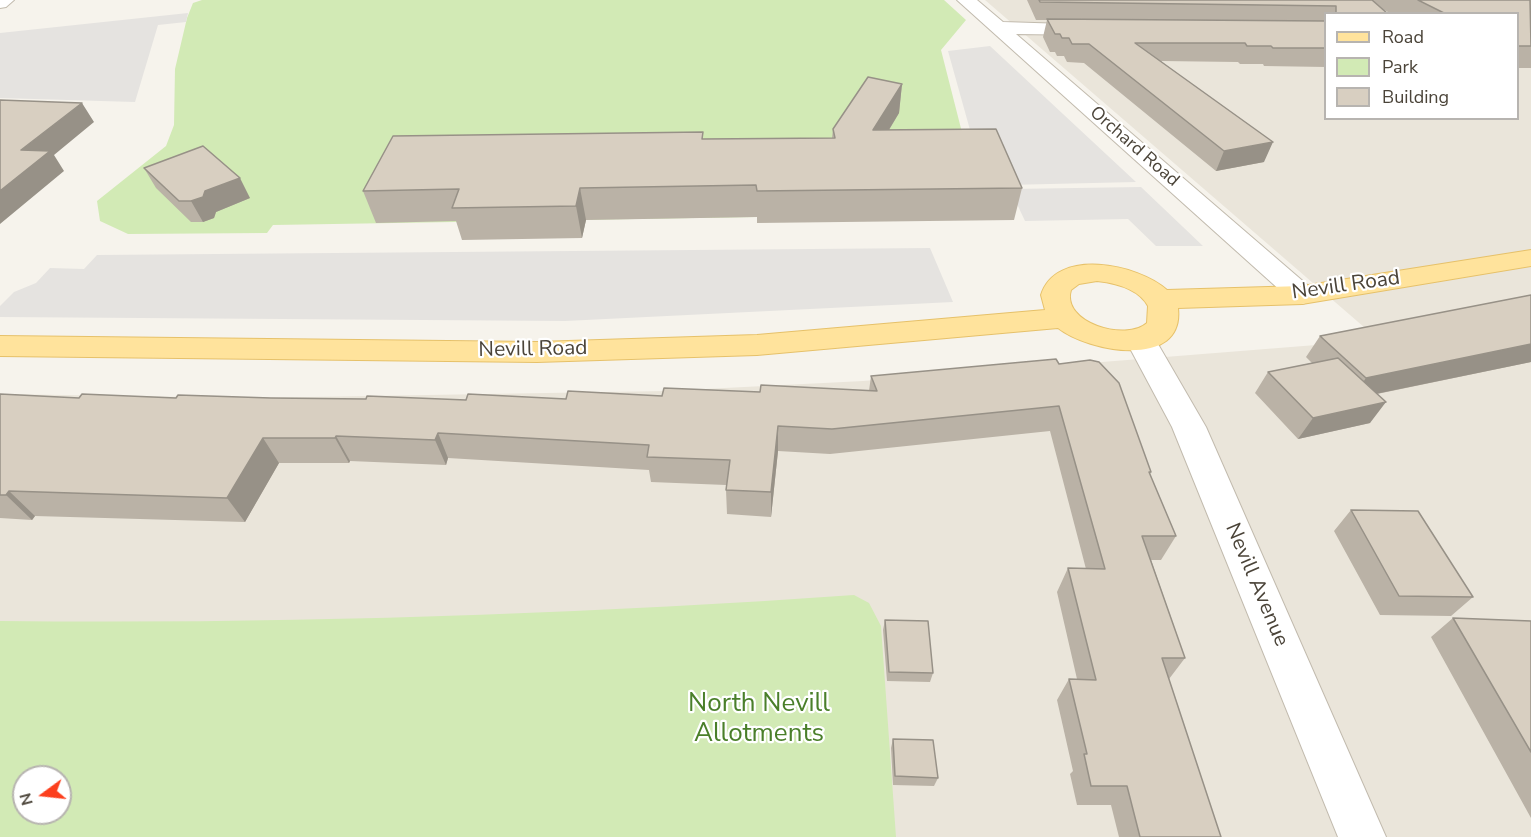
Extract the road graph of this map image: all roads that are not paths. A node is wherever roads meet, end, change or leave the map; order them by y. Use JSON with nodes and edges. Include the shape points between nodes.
{"nodes":[{"id":1,"x":5,"y":0,"type":"edge"},
{"id":2,"x":966,"y":0,"type":"edge"},
{"id":3,"x":0,"y":3,"type":"edge"},
{"id":4,"x":999,"y":28,"type":"junction"},
{"id":5,"x":1104,"y":29,"type":"edge"},
{"id":6,"x":1531,"y":258,"type":"edge"},
{"id":7,"x":1302,"y":295,"type":"junction"},
{"id":8,"x":1159,"y":299,"type":"junction"},
{"id":9,"x":1065,"y":318,"type":"junction"},
{"id":10,"x":1140,"y":339,"type":"junction"},
{"id":11,"x":0,"y":346,"type":"edge"},
{"id":12,"x":1362,"y":837,"type":"edge"}],
"edges":[{"from":1,"to":3,"type":"street"},
{"from":2,"to":4,"type":"street","name":"Orchard Road"},
{"from":4,"to":5,"type":"street"},
{"from":4,"to":7,"type":"street","name":"Orchard Road"},
{"from":6,"to":7,"type":"main road","name":"Nevill Road"},
{"from":7,"to":8,"type":"main road","name":"Nevill Road"},
{"from":8,"to":9,"type":"main road","via":[[1133,280],[1115,274],[1078,274],[1063,280],[1055,291],[1055,304]]},
{"from":8,"to":10,"type":"main road","via":[[1163,323],[1155,333]]},
{"from":9,"to":10,"type":"main road","via":[[1076,327],[1108,339]]},
{"from":9,"to":11,"type":"main road","name":"Nevill Road","via":[[757,345],[537,352]]},
{"from":10,"to":12,"type":"street","name":"Nevill Avenue","via":[[1189,427]]}]}
